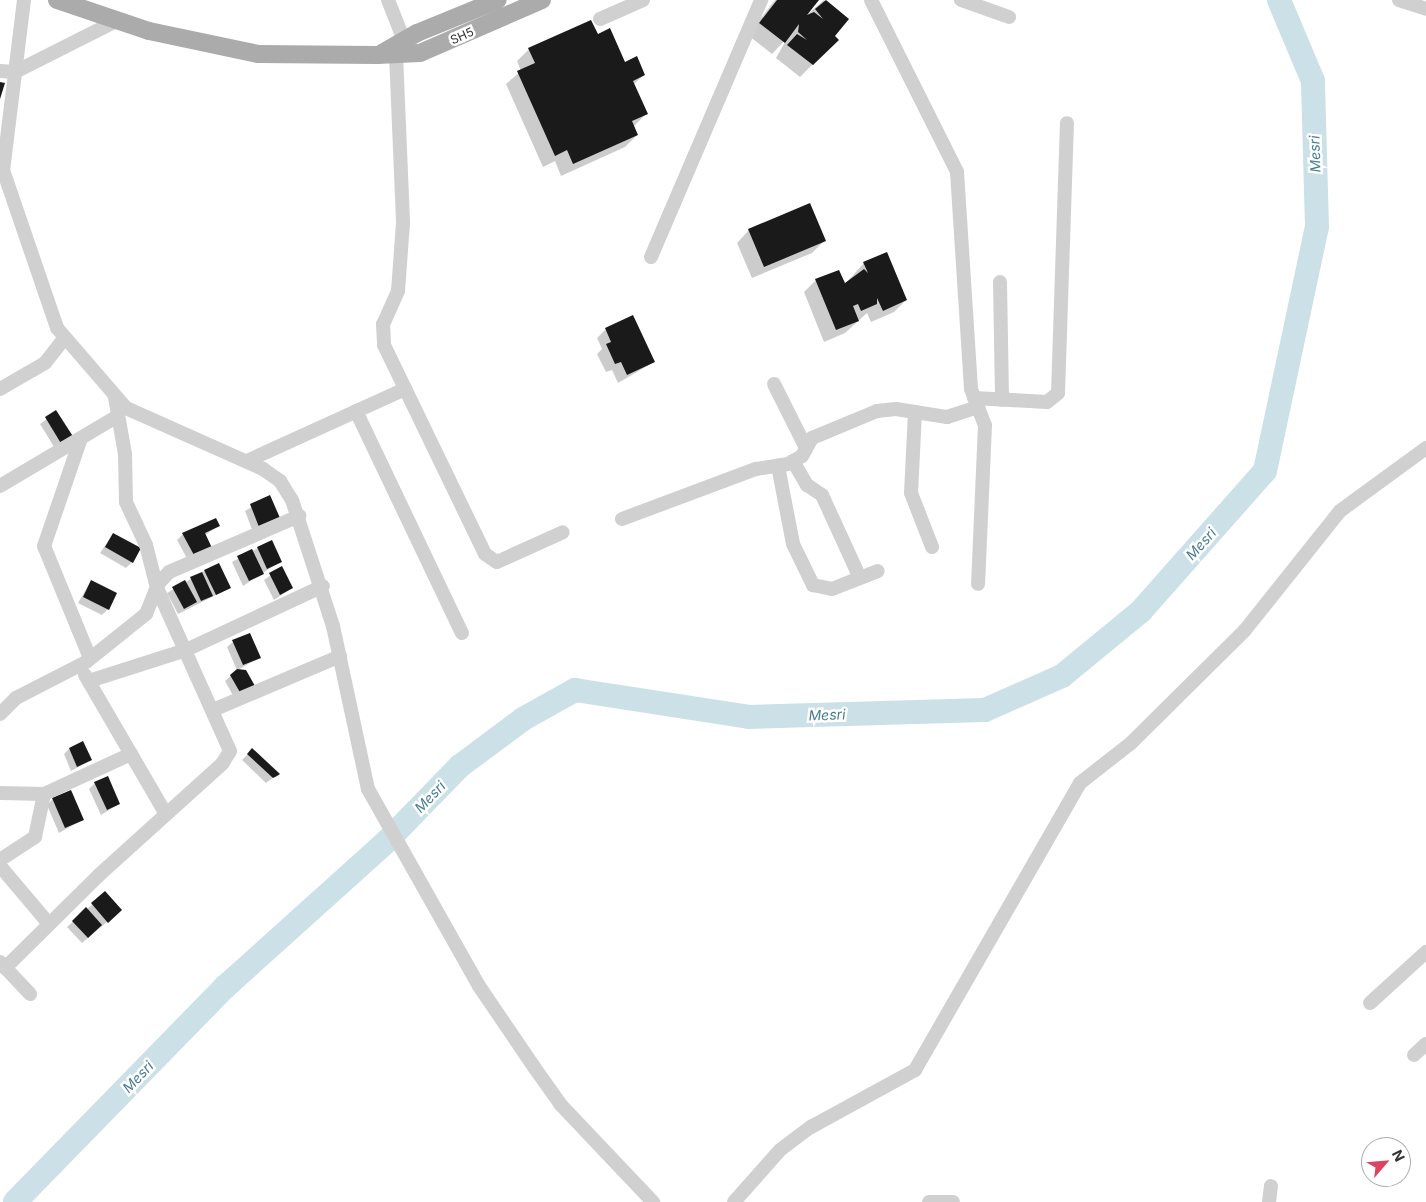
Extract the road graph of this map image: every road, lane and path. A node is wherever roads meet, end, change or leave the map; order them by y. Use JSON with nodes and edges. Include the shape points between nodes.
{"nodes":[{"id":1,"x":24,"y":0,"type":"edge"},
{"id":2,"x":57,"y":0,"type":"edge"},
{"id":3,"x":388,"y":0,"type":"edge"},
{"id":4,"x":498,"y":0,"type":"edge"},
{"id":5,"x":542,"y":0,"type":"edge"},
{"id":6,"x":643,"y":0,"type":"edge"},
{"id":7,"x":761,"y":0,"type":"edge"},
{"id":8,"x":871,"y":0,"type":"edge"},
{"id":9,"x":961,"y":0,"type":"edge"},
{"id":10,"x":1399,"y":0,"type":"edge"},
{"id":11,"x":1426,"y":10,"type":"edge"},
{"id":12,"x":1010,"y":17,"type":"dead end"},
{"id":13,"x":600,"y":18,"type":"dead end"},
{"id":14,"x":114,"y":22,"type":"junction"},
{"id":15,"x":403,"y":49,"type":"junction"},
{"id":16,"x":0,"y":71,"type":"edge"},
{"id":17,"x":15,"y":72,"type":"junction"},
{"id":18,"x":1067,"y":123,"type":"dead end"},
{"id":19,"x":1,"y":171,"type":"edge"},
{"id":20,"x":651,"y":257,"type":"dead end"},
{"id":21,"x":1000,"y":282,"type":"dead end"},
{"id":22,"x":64,"y":339,"type":"junction"},
{"id":23,"x":2,"y":384,"type":"edge"},
{"id":24,"x":774,"y":384,"type":"dead end"},
{"id":25,"x":405,"y":389,"type":"junction"},
{"id":26,"x":115,"y":396,"type":"junction"},
{"id":27,"x":1002,"y":400,"type":"junction"},
{"id":28,"x":976,"y":403,"type":"junction"},
{"id":29,"x":356,"y":411,"type":"junction"},
{"id":30,"x":915,"y":412,"type":"junction"},
{"id":31,"x":118,"y":416,"type":"junction"},
{"id":32,"x":80,"y":441,"type":"junction"},
{"id":33,"x":806,"y":448,"type":"junction"},
{"id":34,"x":1426,"y":448,"type":"edge"},
{"id":35,"x":247,"y":461,"type":"junction"},
{"id":36,"x":793,"y":461,"type":"junction"},
{"id":37,"x":778,"y":466,"type":"junction"},
{"id":38,"x":0,"y":486,"type":"edge"},
{"id":39,"x":299,"y":516,"type":"junction"},
{"id":40,"x":622,"y":519,"type":"dead end"},
{"id":41,"x":563,"y":532,"type":"dead end"},
{"id":42,"x":932,"y":547,"type":"dead end"},
{"id":43,"x":878,"y":571,"type":"dead end"},
{"id":44,"x":860,"y":578,"type":"junction"},
{"id":45,"x":978,"y":584,"type":"dead end"},
{"id":46,"x":323,"y":586,"type":"junction"},
{"id":47,"x":157,"y":588,"type":"junction"},
{"id":48,"x":462,"y":633,"type":"dead end"},
{"id":49,"x":186,"y":650,"type":"junction"},
{"id":50,"x":340,"y":656,"type":"junction"},
{"id":51,"x":85,"y":662,"type":"junction"},
{"id":52,"x":89,"y":681,"type":"junction"},
{"id":53,"x":0,"y":696,"type":"edge"},
{"id":54,"x":16,"y":698,"type":"junction"},
{"id":55,"x":213,"y":710,"type":"junction"},
{"id":56,"x":0,"y":714,"type":"edge"},
{"id":57,"x":131,"y":754,"type":"junction"},
{"id":58,"x":0,"y":793,"type":"edge"},
{"id":59,"x":44,"y":794,"type":"junction"},
{"id":60,"x":166,"y":814,"type":"junction"},
{"id":61,"x":0,"y":860,"type":"edge"},
{"id":62,"x":0,"y":866,"type":"edge"},
{"id":63,"x":49,"y":924,"type":"junction"},
{"id":64,"x":1426,"y":952,"type":"edge"},
{"id":65,"x":2,"y":965,"type":"edge"},
{"id":66,"x":30,"y":994,"type":"dead end"},
{"id":67,"x":1370,"y":1003,"type":"dead end"},
{"id":68,"x":1426,"y":1044,"type":"edge"},
{"id":69,"x":1414,"y":1055,"type":"dead end"},
{"id":70,"x":1271,"y":1186,"type":"dead end"},
{"id":71,"x":653,"y":1202,"type":"edge"},
{"id":72,"x":734,"y":1202,"type":"edge"},
{"id":73,"x":929,"y":1202,"type":"edge"},
{"id":74,"x":953,"y":1202,"type":"edge"},
{"id":75,"x":1269,"y":1202,"type":"edge"}],
"edges":[{"from":1,"to":17,"type":"street"},
{"from":2,"to":14,"type":"main road","number":"SH5"},
{"from":3,"to":15,"type":"street"},
{"from":4,"to":15,"type":"main road","number":"SH5"},
{"from":5,"to":15,"type":"main road","name":"SH5","via":[[447,42]]},
{"from":6,"to":13,"type":"street"},
{"from":7,"to":20,"type":"street"},
{"from":8,"to":28,"type":"street","via":[[956,172]]},
{"from":9,"to":12,"type":"street"},
{"from":10,"to":11,"type":"street"},
{"from":14,"to":15,"type":"main road","number":"SH5","via":[[258,54],[377,55]]},
{"from":14,"to":17,"type":"street"},
{"from":15,"to":25,"type":"street","via":[[401,266],[398,291],[381,334]]},
{"from":16,"to":17,"type":"street"},
{"from":17,"to":19,"type":"street"},
{"from":18,"to":27,"type":"street","via":[[1058,393],[1047,402]]},
{"from":19,"to":22,"type":"street"},
{"from":21,"to":27,"type":"street"},
{"from":22,"to":23,"type":"street","via":[[45,363]]},
{"from":22,"to":26,"type":"street"},
{"from":24,"to":33,"type":"street"},
{"from":25,"to":29,"type":"street"},
{"from":25,"to":41,"type":"street","via":[[492,561]]},
{"from":26,"to":31,"type":"street"},
{"from":26,"to":35,"type":"street","via":[[141,417]]},
{"from":27,"to":28,"type":"street"},
{"from":28,"to":30,"type":"street","via":[[947,417]]},
{"from":28,"to":45,"type":"street","via":[[985,425]]},
{"from":29,"to":35,"type":"street"},
{"from":29,"to":48,"type":"street"},
{"from":30,"to":33,"type":"street","via":[[877,411],[812,438]]},
{"from":30,"to":42,"type":"street","via":[[912,493]]},
{"from":31,"to":32,"type":"street"},
{"from":31,"to":47,"type":"street","via":[[125,454],[126,502],[146,545]]},
{"from":32,"to":38,"type":"street"},
{"from":32,"to":51,"type":"street","via":[[44,546]]},
{"from":33,"to":36,"type":"street"},
{"from":34,"to":72,"type":"street","via":[[1340,511],[1245,630],[1131,744],[1080,783],[915,1070],[811,1127],[780,1150]]},
{"from":35,"to":39,"type":"street","via":[[280,482]]},
{"from":36,"to":37,"type":"street"},
{"from":36,"to":44,"type":"street","via":[[807,485],[822,495]]},
{"from":37,"to":40,"type":"street","via":[[756,469]]},
{"from":37,"to":44,"type":"street","via":[[793,544],[810,581],[824,590]]},
{"from":39,"to":46,"type":"street"},
{"from":39,"to":47,"type":"street","via":[[169,572]]},
{"from":43,"to":44,"type":"street"},
{"from":46,"to":49,"type":"street"},
{"from":46,"to":50,"type":"street"},
{"from":47,"to":49,"type":"street"},
{"from":47,"to":51,"type":"street","via":[[151,610]]},
{"from":49,"to":52,"type":"street"},
{"from":49,"to":55,"type":"street"},
{"from":50,"to":55,"type":"street"},
{"from":50,"to":71,"type":"street","via":[[368,789],[465,962],[561,1104]]},
{"from":51,"to":52,"type":"street"},
{"from":51,"to":54,"type":"street"},
{"from":52,"to":57,"type":"street"},
{"from":53,"to":54,"type":"street"},
{"from":54,"to":56,"type":"street"},
{"from":55,"to":60,"type":"street","via":[[229,745],[228,758]]},
{"from":57,"to":59,"type":"street"},
{"from":57,"to":60,"type":"street"},
{"from":58,"to":59,"type":"street"},
{"from":59,"to":61,"type":"street","via":[[35,837]]},
{"from":60,"to":63,"type":"street"},
{"from":62,"to":63,"type":"street"},
{"from":63,"to":65,"type":"street"},
{"from":64,"to":67,"type":"street"},
{"from":65,"to":66,"type":"street"},
{"from":68,"to":69,"type":"street"},
{"from":70,"to":75,"type":"street"},
{"from":73,"to":74,"type":"street"}]}
